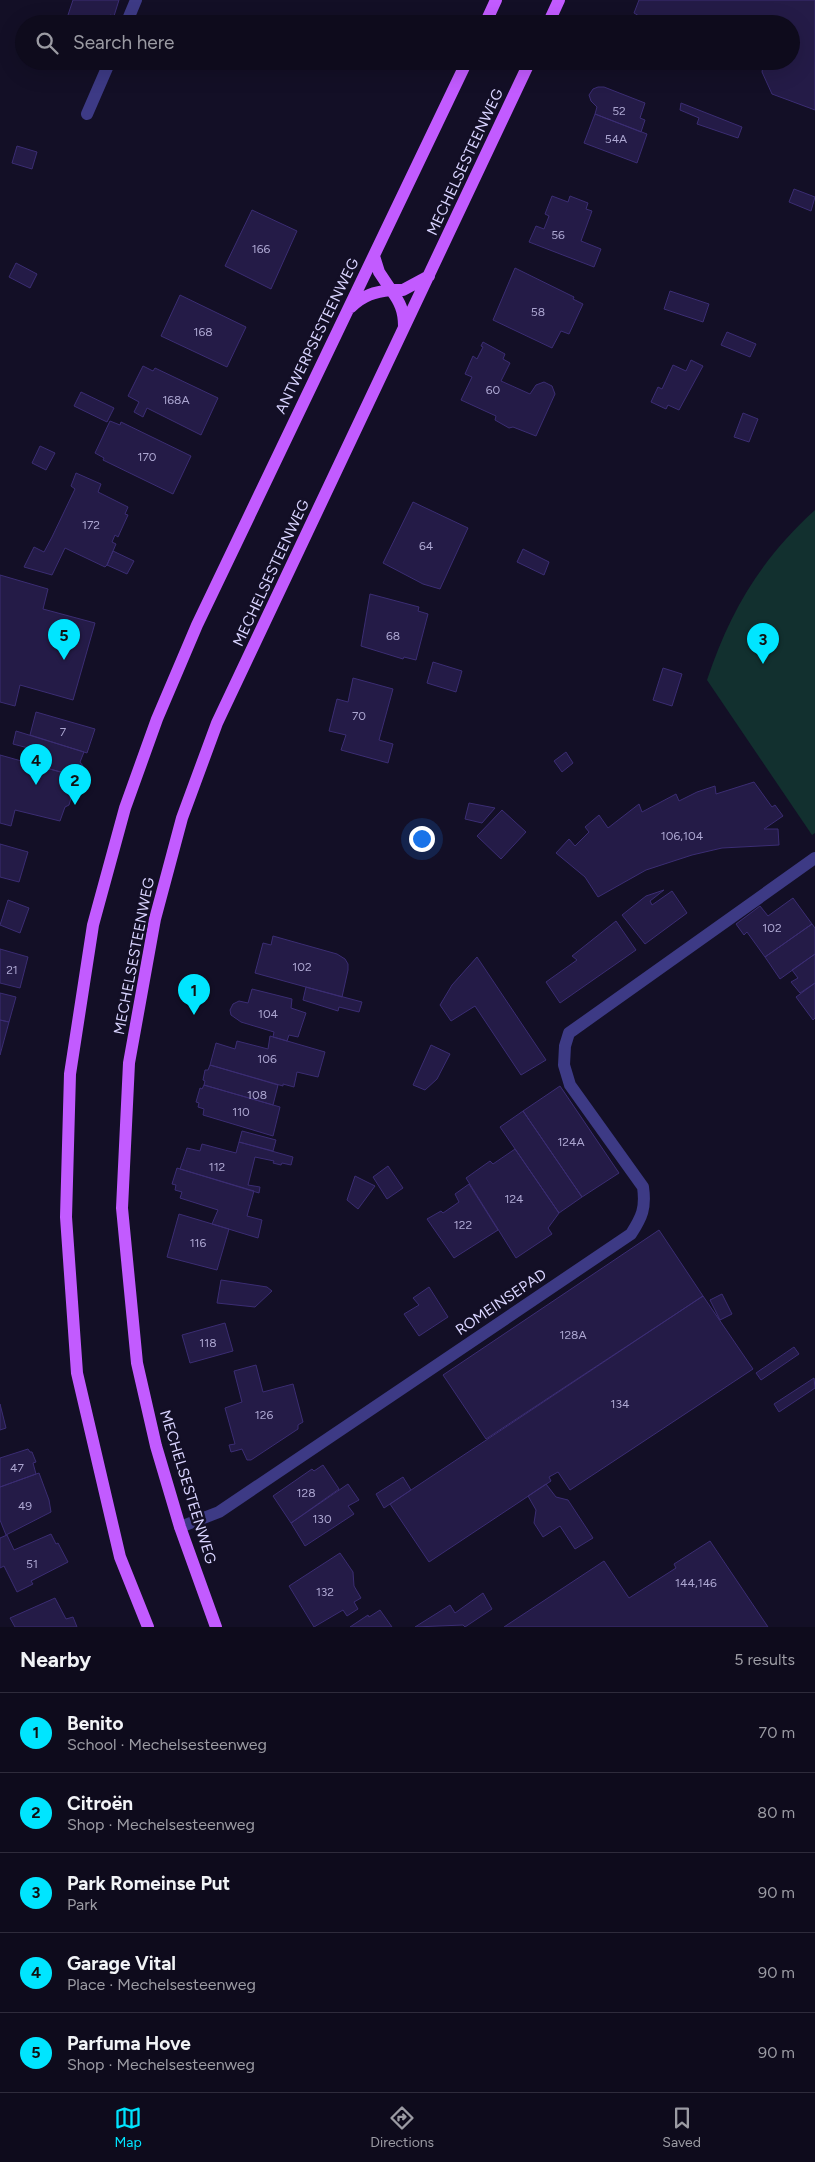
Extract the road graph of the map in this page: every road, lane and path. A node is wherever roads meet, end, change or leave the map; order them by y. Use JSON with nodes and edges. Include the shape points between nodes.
{"nodes":[{"id":1,"x":136,"y":0,"type":"edge"},
{"id":2,"x":496,"y":0,"type":"edge"},
{"id":3,"x":559,"y":0,"type":"edge"},
{"id":4,"x":130,"y":15,"type":"edge"},
{"id":5,"x":489,"y":15,"type":"edge"},
{"id":6,"x":552,"y":15,"type":"edge"},
{"id":7,"x":106,"y":70,"type":"edge"},
{"id":8,"x":463,"y":70,"type":"edge"},
{"id":9,"x":526,"y":70,"type":"edge"},
{"id":10,"x":87,"y":114,"type":"dead end"},
{"id":11,"x":374,"y":256,"type":"junction"},
{"id":12,"x":429,"y":276,"type":"junction"},
{"id":13,"x":392,"y":290,"type":"junction"},
{"id":14,"x":348,"y":311,"type":"junction"},
{"id":15,"x":404,"y":329,"type":"junction"},
{"id":16,"x":815,"y":858,"type":"edge"},
{"id":17,"x":180,"y":1527,"type":"junction"},
{"id":18,"x":148,"y":1627,"type":"edge"},
{"id":19,"x":216,"y":1627,"type":"edge"}],
"edges":[{"from":1,"to":4,"type":"lane"},
{"from":2,"to":5,"type":"main road"},
{"from":3,"to":6,"type":"main road"},
{"from":7,"to":10,"type":"lane"},
{"from":8,"to":11,"type":"main road","name":"ANTWERPSESTEENWEG"},
{"from":9,"to":12,"type":"main road","name":"MECHELSESTEENWEG"},
{"from":11,"to":13,"type":"main road","via":[[379,272]]},
{"from":11,"to":14,"type":"main road","name":"ANTWERPSESTEENWEG"},
{"from":12,"to":13,"type":"main road","via":[[403,290]]},
{"from":12,"to":15,"type":"main road","name":"MECHELSESTEENWEG"},
{"from":13,"to":14,"type":"main road","via":[[372,292]]},
{"from":13,"to":15,"type":"main road","via":[[404,315]]},
{"from":14,"to":18,"type":"main road","name":"ANTWERPSESTEENWEG","via":[[197,625],[157,719],[125,808],[93,925],[70,1074],[66,1217],[77,1373],[120,1557]]},
{"from":15,"to":17,"type":"main road","name":"MECHELSESTEENWEG","via":[[217,723],[182,818],[155,919],[129,1063],[122,1208],[137,1363],[156,1446]]},
{"from":16,"to":17,"type":"lane","name":"ROMEINSEPAD","via":[[569,1033],[564,1065],[570,1085],[643,1187],[642,1216],[631,1234],[219,1512]]},
{"from":17,"to":19,"type":"main road","name":"MECHELSESTEENWEG"}]}
